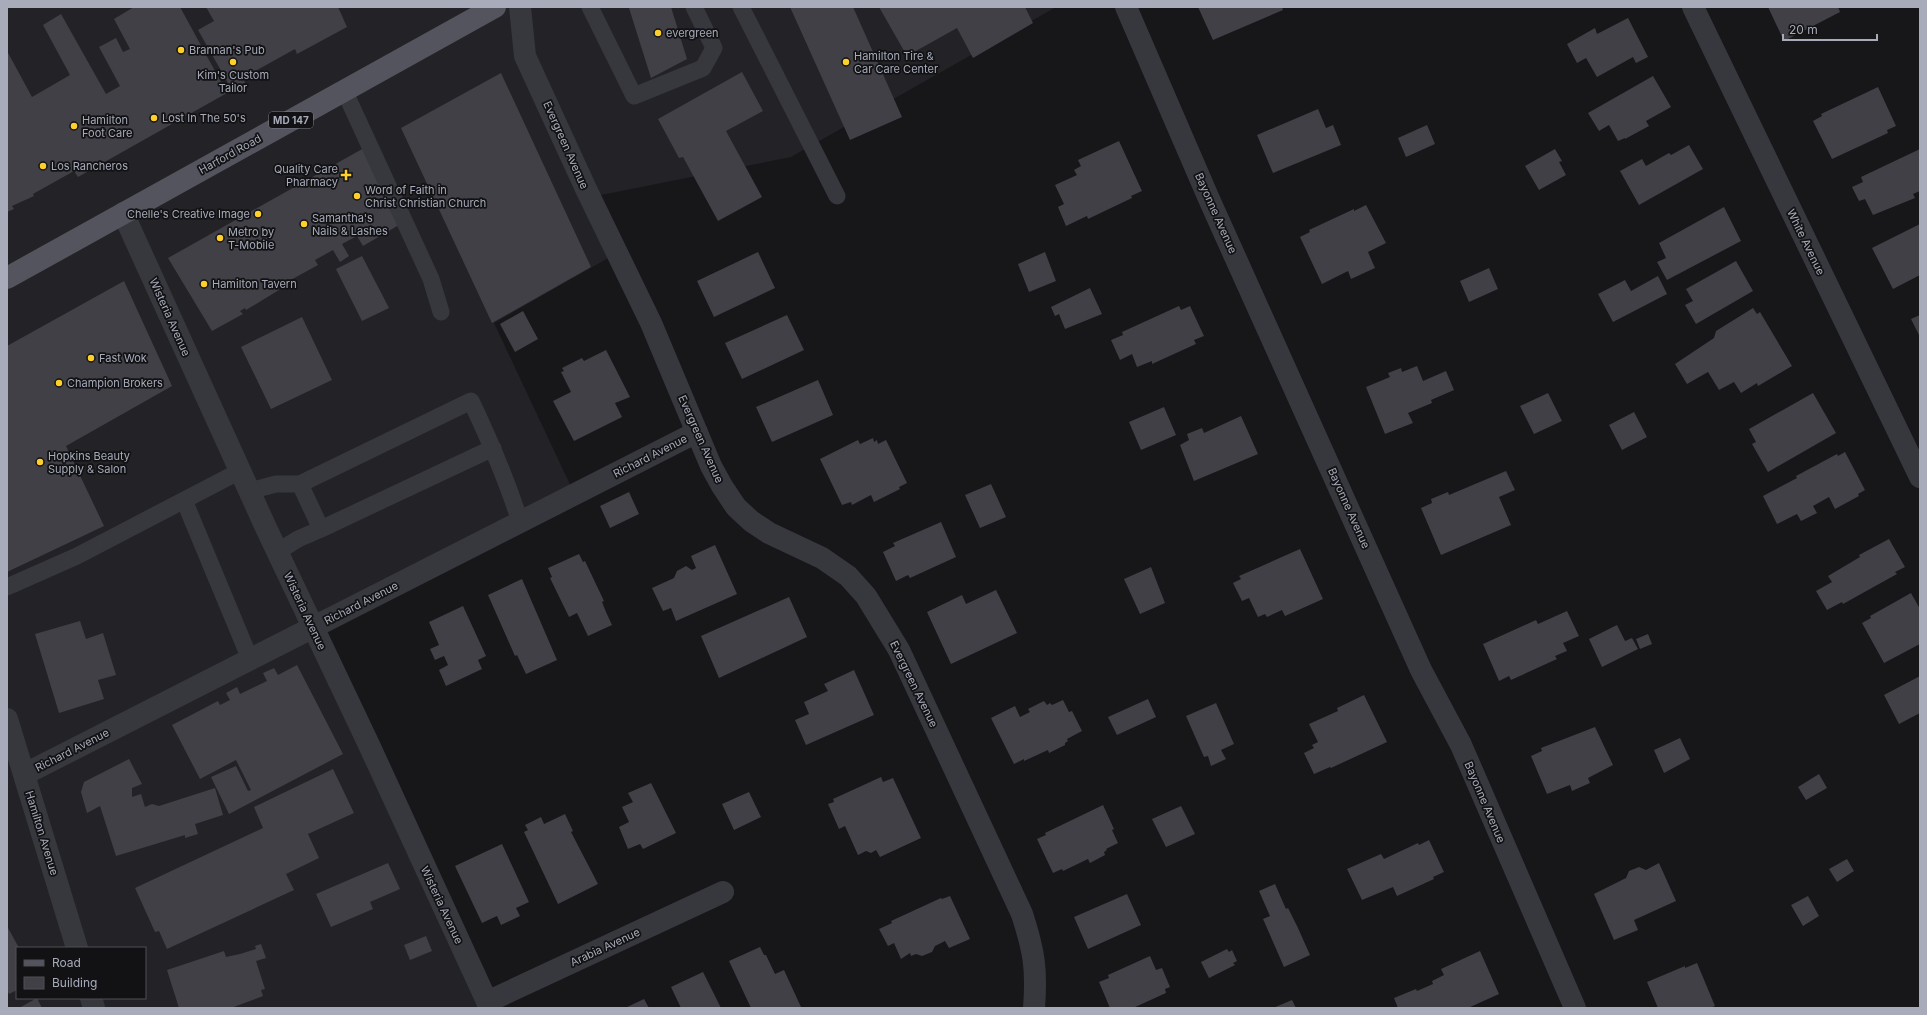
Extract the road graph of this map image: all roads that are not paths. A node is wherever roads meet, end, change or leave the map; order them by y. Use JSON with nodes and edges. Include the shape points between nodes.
{"nodes":[{"id":1,"x":495,"y":7,"type":"edge"},
{"id":2,"x":520,"y":7,"type":"edge"},
{"id":3,"x":590,"y":7,"type":"edge"},
{"id":4,"x":694,"y":7,"type":"edge"},
{"id":5,"x":741,"y":7,"type":"edge"},
{"id":6,"x":1126,"y":7,"type":"edge"},
{"id":7,"x":1693,"y":7,"type":"edge"},
{"id":8,"x":344,"y":90,"type":"junction"},
{"id":9,"x":837,"y":196,"type":"dead end"},
{"id":10,"x":123,"y":213,"type":"junction"},
{"id":11,"x":7,"y":278,"type":"edge"},
{"id":12,"x":441,"y":312,"type":"dead end"},
{"id":13,"x":697,"y":432,"type":"junction"},
{"id":14,"x":493,"y":448,"type":"junction"},
{"id":15,"x":240,"y":471,"type":"junction"},
{"id":16,"x":1920,"y":476,"type":"edge"},
{"id":17,"x":300,"y":484,"type":"junction"},
{"id":18,"x":249,"y":491,"type":"junction"},
{"id":19,"x":184,"y":500,"type":"junction"},
{"id":20,"x":520,"y":522,"type":"junction"},
{"id":21,"x":321,"y":529,"type":"junction"},
{"id":22,"x":277,"y":552,"type":"junction"},
{"id":23,"x":7,"y":587,"type":"edge"},
{"id":24,"x":312,"y":628,"type":"junction"},
{"id":25,"x":250,"y":659,"type":"junction"},
{"id":26,"x":7,"y":719,"type":"edge"},
{"id":27,"x":24,"y":774,"type":"junction"},
{"id":28,"x":723,"y":892,"type":"dead end"},
{"id":29,"x":77,"y":947,"type":"edge"},
{"id":30,"x":488,"y":1005,"type":"edge"},
{"id":31,"x":1034,"y":1008,"type":"edge"},
{"id":32,"x":1576,"y":1008,"type":"edge"}],
"edges":[{"from":1,"to":8,"type":"main road","name":"Harford Road","number":"MD 147"},
{"from":2,"to":13,"type":"street","name":"Evergreen Avenue","via":[[525,56],[651,323]]},
{"from":3,"to":4,"type":"lane","via":[[634,96],[703,68],[714,48]]},
{"from":5,"to":9,"type":"lane"},
{"from":6,"to":32,"type":"street","name":"Bayonne Avenue","via":[[1421,670],[1461,746]]},
{"from":7,"to":16,"type":"street","name":"White Avenue"},
{"from":8,"to":10,"type":"main road","name":"Harford Road","number":"MD 147"},
{"from":8,"to":12,"type":"lane","via":[[431,279]]},
{"from":10,"to":11,"type":"main road","name":"Harford Road","number":"MD 147"},
{"from":10,"to":15,"type":"street","name":"Wisteria Avenue"},
{"from":13,"to":20,"type":"street","name":"Richard Avenue"},
{"from":13,"to":31,"type":"street","name":"Evergreen Avenue","via":[[715,473],[736,507],[769,533],[822,558],[848,576],[866,596],[899,650],[1022,914],[1036,968]]},
{"from":14,"to":17,"type":"lane","via":[[471,401]]},
{"from":14,"to":20,"type":"lane"},
{"from":14,"to":21,"type":"lane"},
{"from":15,"to":18,"type":"street","name":"Wisteria Avenue"},
{"from":15,"to":19,"type":"lane"},
{"from":17,"to":18,"type":"lane","via":[[276,484]]},
{"from":17,"to":21,"type":"lane"},
{"from":18,"to":22,"type":"street","name":"Wisteria Avenue"},
{"from":19,"to":23,"type":"lane","via":[[77,556]]},
{"from":19,"to":25,"type":"lane"},
{"from":20,"to":24,"type":"street","name":"Richard Avenue"},
{"from":21,"to":22,"type":"lane"},
{"from":22,"to":24,"type":"street","name":"Wisteria Avenue"},
{"from":24,"to":25,"type":"street","name":"Richard Avenue"},
{"from":24,"to":30,"type":"street","name":"Wisteria Avenue","via":[[370,747]]},
{"from":25,"to":27,"type":"street","name":"Richard Avenue"},
{"from":26,"to":27,"type":"street","name":"Hamilton Avenue"},
{"from":27,"to":29,"type":"street","name":"Hamilton Avenue"},
{"from":28,"to":30,"type":"street","name":"Arabia Avenue"}]}
